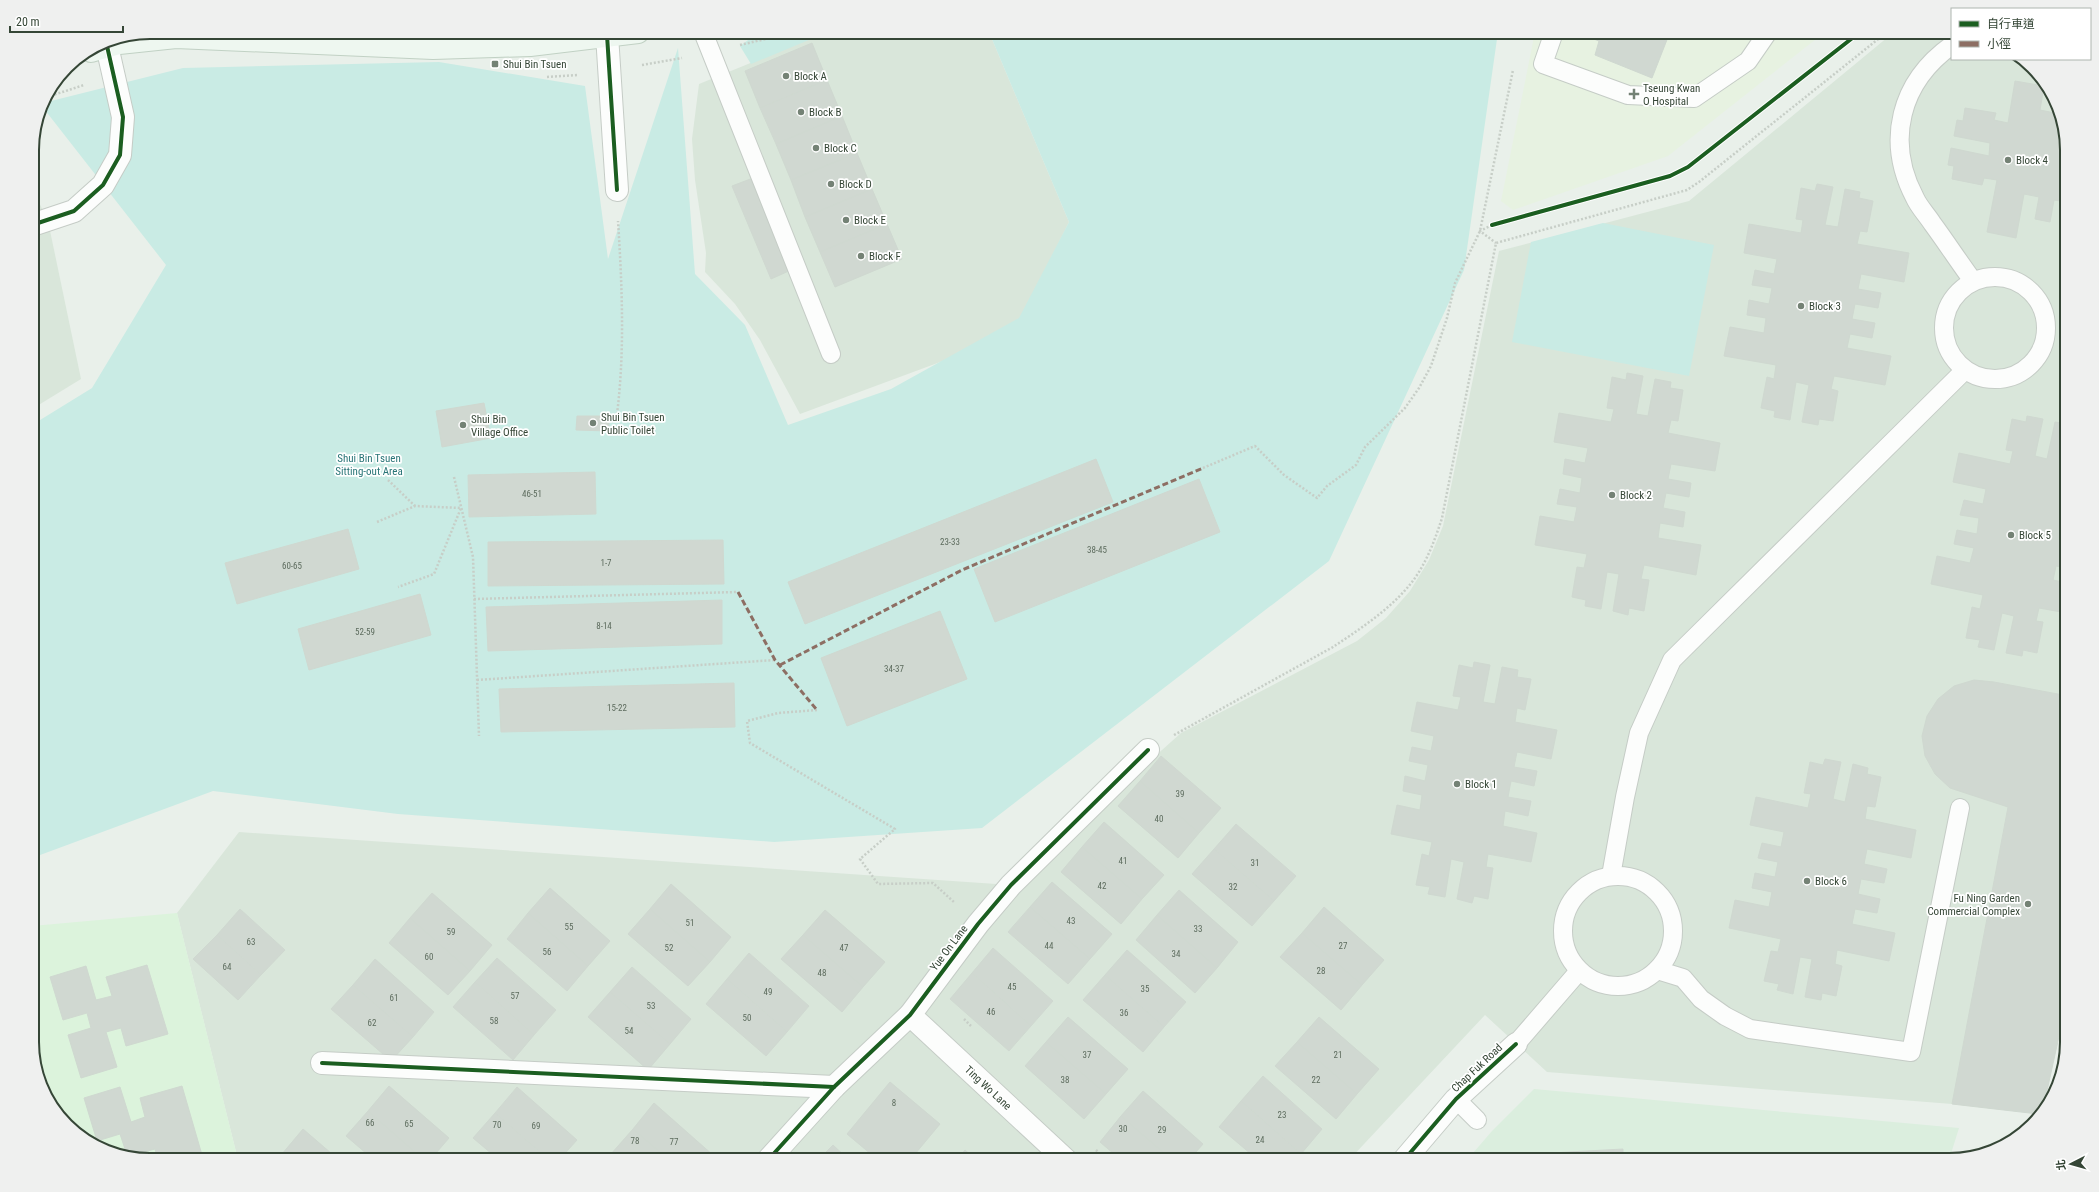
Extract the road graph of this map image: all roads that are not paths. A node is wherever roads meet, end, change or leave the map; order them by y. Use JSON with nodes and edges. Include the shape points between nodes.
{"nodes":[{"id":1,"x":157,"y":39,"type":"edge"},
{"id":2,"x":223,"y":39,"type":"edge"},
{"id":3,"x":576,"y":39,"type":"edge"},
{"id":4,"x":607,"y":39,"type":"edge"},
{"id":5,"x":706,"y":39,"type":"edge"},
{"id":6,"x":1552,"y":39,"type":"edge"},
{"id":7,"x":1763,"y":39,"type":"edge"},
{"id":8,"x":125,"y":42,"type":"edge"},
{"id":9,"x":1951,"y":46,"type":"edge"},
{"id":10,"x":100,"y":51,"type":"edge"},
{"id":11,"x":617,"y":190,"type":"road end"},
{"id":12,"x":39,"y":223,"type":"edge"},
{"id":13,"x":1973,"y":281,"type":"junction"},
{"id":14,"x":831,"y":354,"type":"dead end"},
{"id":15,"x":1964,"y":370,"type":"junction"},
{"id":16,"x":1148,"y":750,"type":"road end"},
{"id":17,"x":1960,"y":808,"type":"dead end"},
{"id":18,"x":1611,"y":876,"type":"junction"},
{"id":19,"x":1657,"y":970,"type":"junction"},
{"id":20,"x":1580,"y":971,"type":"junction"},
{"id":21,"x":910,"y":1015,"type":"junction"},
{"id":22,"x":1516,"y":1044,"type":"joint"},
{"id":23,"x":322,"y":1063,"type":"dead end"},
{"id":24,"x":834,"y":1087,"type":"junction"},
{"id":25,"x":1456,"y":1099,"type":"junction"},
{"id":26,"x":1477,"y":1120,"type":"dead end"},
{"id":27,"x":774,"y":1153,"type":"edge"},
{"id":28,"x":1058,"y":1153,"type":"edge"},
{"id":29,"x":1410,"y":1153,"type":"edge"}],
"edges":[{"from":1,"to":8,"type":"main road"},
{"from":2,"to":3,"type":"main road","via":[[433,48],[530,45]]},
{"from":4,"to":11,"type":"street"},
{"from":5,"to":14,"type":"lane"},
{"from":6,"to":7,"type":"lane","via":[[1543,64],[1628,95],[1694,98],[1748,61]]},
{"from":9,"to":13,"type":"lane","via":[[1935,57],[1912,88],[1900,124],[1901,162],[1915,198]]},
{"from":10,"to":12,"type":"street","via":[[122,117],[120,155],[103,185],[74,211]]},
{"from":13,"to":15,"type":"lane","via":[[1952,298],[1943,323],[1948,350]]},
{"from":13,"to":15,"type":"lane","via":[[1996,275],[2020,282],[2038,298],[2047,321],[2044,345],[2031,365],[2011,378],[1986,380]]},
{"from":15,"to":18,"type":"lane","via":[[1672,660],[1639,733]]},
{"from":16,"to":21,"type":"street","name":"Yue On Lane","via":[[1011,885],[978,924]]},
{"from":17,"to":19,"type":"lane","via":[[1912,1052],[1750,1029],[1701,999],[1683,978]]},
{"from":18,"to":19,"type":"lane","via":[[1628,877],[1644,882],[1658,893],[1667,907],[1672,923],[1672,940],[1667,957]]},
{"from":18,"to":20,"type":"lane","via":[[1594,881],[1579,891],[1569,905],[1563,922],[1563,940],[1569,957]]},
{"from":19,"to":20,"type":"lane","via":[[1643,980],[1627,985],[1610,986],[1594,981]]},
{"from":20,"to":22,"type":"lane"},
{"from":21,"to":24,"type":"street","name":"Yue On Lane"},
{"from":21,"to":28,"type":"street","name":"Ting Wo Lane"},
{"from":22,"to":25,"type":"street","name":"Chap Fuk Road"},
{"from":23,"to":24,"type":"street"},
{"from":24,"to":27,"type":"street","name":"Yue On Lane"},
{"from":25,"to":26,"type":"lane"},
{"from":25,"to":29,"type":"street","name":"Chap Fuk Road"}]}
